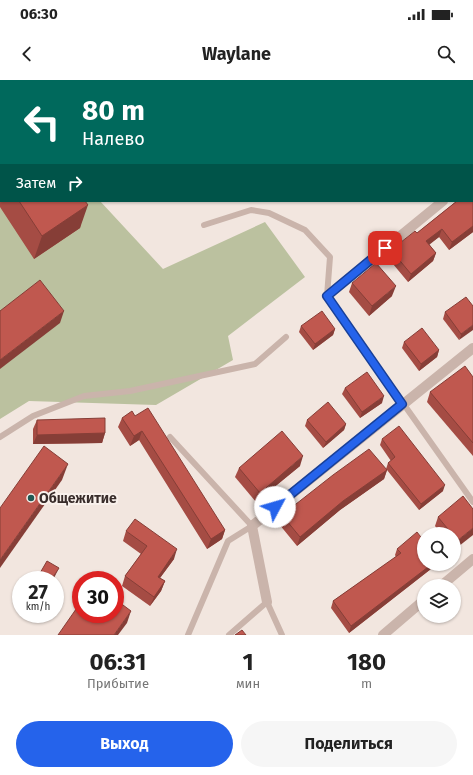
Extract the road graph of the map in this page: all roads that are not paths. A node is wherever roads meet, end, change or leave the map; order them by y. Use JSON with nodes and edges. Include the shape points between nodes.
{"nodes":[{"id":1,"x":442,"y":202,"type":"edge"},
{"id":2,"x":204,"y":225,"type":"dead end"},
{"id":3,"x":327,"y":296,"type":"junction"},
{"id":4,"x":286,"y":337,"type":"dead end"},
{"id":5,"x":473,"y":348,"type":"edge"},
{"id":6,"x":402,"y":404,"type":"junction"},
{"id":7,"x":170,"y":436,"type":"dead end"},
{"id":8,"x":0,"y":437,"type":"edge"},
{"id":9,"x":473,"y":502,"type":"edge"},
{"id":10,"x":252,"y":526,"type":"junction"},
{"id":11,"x":473,"y":559,"type":"edge"},
{"id":12,"x":449,"y":579,"type":"edge"},
{"id":13,"x":267,"y":602,"type":"junction"},
{"id":14,"x":417,"y":606,"type":"edge"},
{"id":15,"x":188,"y":635,"type":"edge"},
{"id":16,"x":229,"y":635,"type":"edge"},
{"id":17,"x":282,"y":635,"type":"edge"},
{"id":18,"x":383,"y":635,"type":"edge"}],
"edges":[{"from":1,"to":3,"type":"street"},
{"from":2,"to":3,"type":"lane","via":[[251,210],[269,213],[305,230],[330,257]]},
{"from":3,"to":6,"type":"lane"},
{"from":4,"to":8,"type":"lane","via":[[255,364],[130,392],[84,396],[33,416]]},
{"from":5,"to":6,"type":"street"},
{"from":6,"to":9,"type":"lane"},
{"from":6,"to":10,"type":"street"},
{"from":7,"to":10,"type":"lane"},
{"from":10,"to":13,"type":"street"},
{"from":10,"to":15,"type":"lane","via":[[228,541]]},
{"from":11,"to":12,"type":"street"},
{"from":13,"to":16,"type":"lane"},
{"from":13,"to":17,"type":"lane"},
{"from":14,"to":18,"type":"street"}]}
